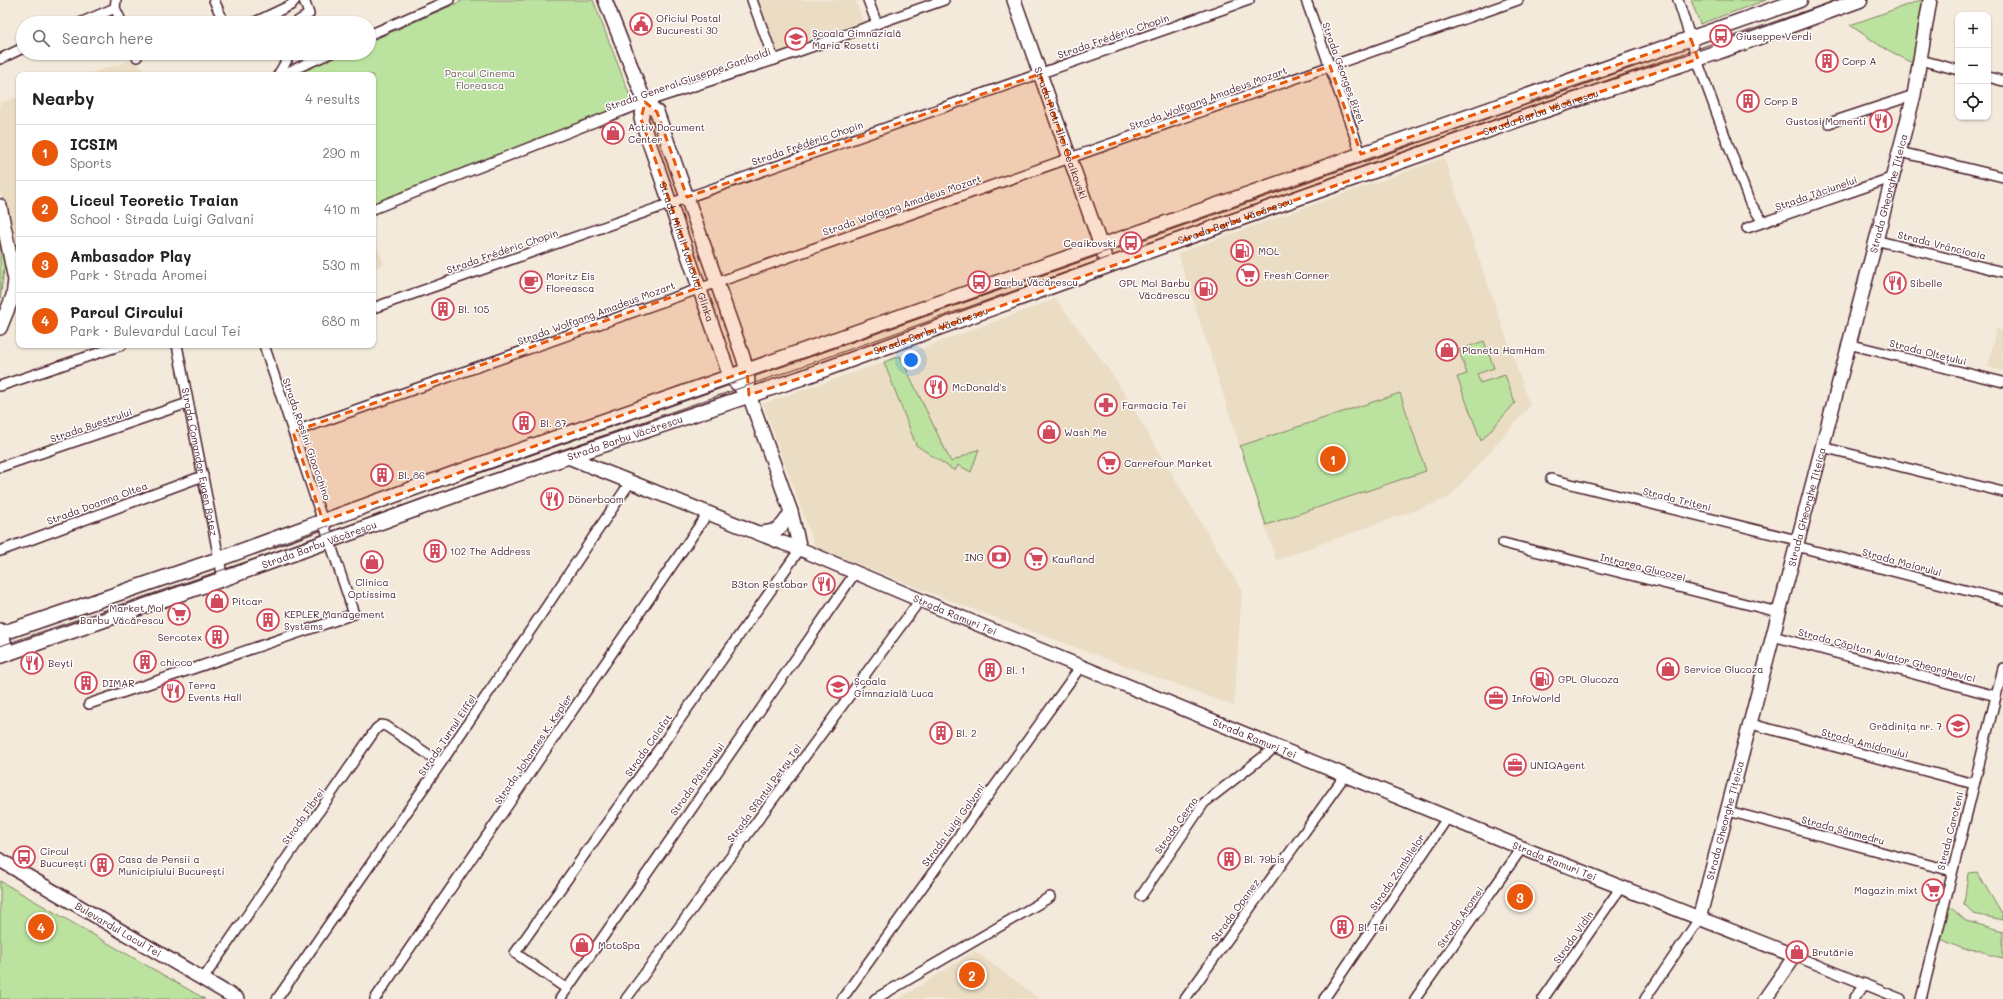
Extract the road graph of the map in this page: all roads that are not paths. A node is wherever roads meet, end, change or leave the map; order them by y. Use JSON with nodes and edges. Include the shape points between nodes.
{"nodes":[{"id":1,"x":214,"y":0,"type":"edge"},
{"id":2,"x":294,"y":0,"type":"edge"},
{"id":3,"x":304,"y":0,"type":"edge"},
{"id":4,"x":449,"y":0,"type":"edge"},
{"id":5,"x":605,"y":0,"type":"edge"},
{"id":6,"x":752,"y":0,"type":"edge"},
{"id":7,"x":868,"y":0,"type":"edge"},
{"id":8,"x":944,"y":0,"type":"edge"},
{"id":9,"x":1014,"y":0,"type":"edge"},
{"id":10,"x":1249,"y":0,"type":"edge"},
{"id":11,"x":1306,"y":0,"type":"edge"},
{"id":12,"x":1518,"y":0,"type":"edge"},
{"id":13,"x":1678,"y":0,"type":"edge"},
{"id":14,"x":1800,"y":0,"type":"edge"},
{"id":15,"x":1860,"y":0,"type":"edge"},
{"id":16,"x":1930,"y":0,"type":"edge"},
{"id":17,"x":115,"y":4,"type":"edge"},
{"id":18,"x":93,"y":16,"type":"edge"},
{"id":19,"x":119,"y":16,"type":"edge"},
{"id":20,"x":221,"y":16,"type":"edge"},
{"id":21,"x":275,"y":16,"type":"edge"},
{"id":22,"x":305,"y":16,"type":"edge"},
{"id":23,"x":877,"y":24,"type":"junction"},
{"id":24,"x":376,"y":32,"type":"edge"},
{"id":25,"x":1691,"y":39,"type":"junction"},
{"id":26,"x":16,"y":51,"type":"edge"},
{"id":27,"x":0,"y":59,"type":"edge"},
{"id":28,"x":1698,"y":59,"type":"junction"},
{"id":29,"x":287,"y":60,"type":"edge"},
{"id":30,"x":314,"y":60,"type":"edge"},
{"id":31,"x":774,"y":60,"type":"junction"},
{"id":32,"x":1921,"y":60,"type":"junction"},
{"id":33,"x":1330,"y":66,"type":"junction"},
{"id":34,"x":1955,"y":69,"type":"edge"},
{"id":35,"x":280,"y":72,"type":"edge"},
{"id":36,"x":288,"y":72,"type":"edge"},
{"id":37,"x":1040,"y":74,"type":"junction"},
{"id":38,"x":1991,"y":78,"type":"edge"},
{"id":39,"x":2003,"y":81,"type":"edge"},
{"id":40,"x":1914,"y":95,"type":"junction"},
{"id":41,"x":645,"y":102,"type":"junction"},
{"id":42,"x":1829,"y":123,"type":"dead end"},
{"id":43,"x":1900,"y":152,"type":"junction"},
{"id":44,"x":1361,"y":154,"type":"junction"},
{"id":45,"x":1070,"y":159,"type":"junction"},
{"id":46,"x":2003,"y":177,"type":"edge"},
{"id":47,"x":1891,"y":178,"type":"junction"},
{"id":48,"x":687,"y":197,"type":"junction"},
{"id":49,"x":671,"y":203,"type":"junction"},
{"id":50,"x":0,"y":206,"type":"edge"},
{"id":51,"x":376,"y":208,"type":"edge"},
{"id":52,"x":1763,"y":222,"type":"junction"},
{"id":53,"x":1747,"y":228,"type":"dead end"},
{"id":54,"x":1875,"y":240,"type":"junction"},
{"id":55,"x":1101,"y":246,"type":"junction"},
{"id":56,"x":1108,"y":266,"type":"junction"},
{"id":57,"x":2003,"y":272,"type":"edge"},
{"id":58,"x":16,"y":276,"type":"edge"},
{"id":59,"x":717,"y":281,"type":"junction"},
{"id":60,"x":16,"y":285,"type":"edge"},
{"id":61,"x":700,"y":288,"type":"junction"},
{"id":62,"x":376,"y":307,"type":"edge"},
{"id":63,"x":0,"y":328,"type":"edge"},
{"id":64,"x":1848,"y":344,"type":"junction"},
{"id":65,"x":113,"y":348,"type":"edge"},
{"id":66,"x":178,"y":348,"type":"edge"},
{"id":67,"x":266,"y":348,"type":"edge"},
{"id":68,"x":747,"y":371,"type":"junction"},
{"id":69,"x":730,"y":377,"type":"junction"},
{"id":70,"x":2003,"y":382,"type":"edge"},
{"id":71,"x":0,"y":386,"type":"edge"},
{"id":72,"x":749,"y":395,"type":"junction"},
{"id":73,"x":188,"y":403,"type":"junction"},
{"id":74,"x":293,"y":432,"type":"junction"},
{"id":75,"x":598,"y":447,"type":"junction"},
{"id":76,"x":1822,"y":447,"type":"junction"},
{"id":77,"x":568,"y":457,"type":"junction"},
{"id":78,"x":0,"y":468,"type":"edge"},
{"id":79,"x":610,"y":472,"type":"junction"},
{"id":80,"x":202,"y":476,"type":"junction"},
{"id":81,"x":1551,"y":479,"type":"dead end"},
{"id":82,"x":631,"y":481,"type":"junction"},
{"id":83,"x":2003,"y":492,"type":"edge"},
{"id":84,"x":791,"y":512,"type":"junction"},
{"id":85,"x":708,"y":513,"type":"junction"},
{"id":86,"x":323,"y":521,"type":"junction"},
{"id":87,"x":758,"y":533,"type":"junction"},
{"id":88,"x":330,"y":541,"type":"junction"},
{"id":89,"x":1503,"y":543,"type":"dead end"},
{"id":90,"x":1797,"y":543,"type":"junction"},
{"id":91,"x":800,"y":549,"type":"junction"},
{"id":92,"x":0,"y":551,"type":"edge"},
{"id":93,"x":219,"y":559,"type":"junction"},
{"id":94,"x":855,"y":573,"type":"junction"},
{"id":95,"x":223,"y":579,"type":"junction"},
{"id":96,"x":920,"y":600,"type":"junction"},
{"id":97,"x":2003,"y":600,"type":"edge"},
{"id":98,"x":1778,"y":612,"type":"junction"},
{"id":99,"x":0,"y":633,"type":"edge"},
{"id":100,"x":1772,"y":636,"type":"junction"},
{"id":101,"x":4,"y":654,"type":"edge"},
{"id":102,"x":1080,"y":666,"type":"junction"},
{"id":103,"x":2003,"y":668,"type":"edge"},
{"id":104,"x":1996,"y":696,"type":"junction"},
{"id":105,"x":89,"y":704,"type":"dead end"},
{"id":106,"x":1751,"y":724,"type":"junction"},
{"id":107,"x":1277,"y":746,"type":"junction"},
{"id":108,"x":441,"y":763,"type":"junction"},
{"id":109,"x":1346,"y":774,"type":"junction"},
{"id":110,"x":1974,"y":784,"type":"junction"},
{"id":111,"x":1728,"y":811,"type":"junction"},
{"id":112,"x":1448,"y":817,"type":"junction"},
{"id":113,"x":1522,"y":848,"type":"junction"},
{"id":114,"x":0,"y":860,"type":"edge"},
{"id":115,"x":1952,"y":871,"type":"junction"},
{"id":116,"x":1621,"y":887,"type":"junction"},
{"id":117,"x":1141,"y":896,"type":"dead end"},
{"id":118,"x":1050,"y":897,"type":"dead end"},
{"id":119,"x":1699,"y":919,"type":"junction"},
{"id":120,"x":1795,"y":956,"type":"junction"},
{"id":121,"x":203,"y":979,"type":"junction"},
{"id":122,"x":1865,"y":984,"type":"junction"},
{"id":123,"x":567,"y":989,"type":"junction"},
{"id":124,"x":377,"y":998,"type":"edge"},
{"id":125,"x":844,"y":998,"type":"edge"},
{"id":126,"x":237,"y":999,"type":"edge"},
{"id":127,"x":277,"y":999,"type":"edge"},
{"id":128,"x":560,"y":999,"type":"edge"},
{"id":129,"x":626,"y":999,"type":"edge"},
{"id":130,"x":876,"y":999,"type":"edge"},
{"id":131,"x":1185,"y":999,"type":"edge"},
{"id":132,"x":1324,"y":999,"type":"edge"},
{"id":133,"x":1415,"y":999,"type":"edge"},
{"id":134,"x":1543,"y":999,"type":"edge"},
{"id":135,"x":1645,"y":999,"type":"edge"},
{"id":136,"x":1765,"y":999,"type":"edge"},
{"id":137,"x":1854,"y":999,"type":"edge"},
{"id":138,"x":1901,"y":999,"type":"edge"},
{"id":139,"x":1921,"y":999,"type":"edge"}],
"edges":[{"from":1,"to":20,"type":"street"},
{"from":2,"to":21,"type":"street"},
{"from":3,"to":22,"type":"street","via":[[308,14]]},
{"from":4,"to":24,"type":"street"},
{"from":5,"to":41,"type":"street","name":"Strada Mihail Ivanovici Glinka"},
{"from":6,"to":31,"type":"street"},
{"from":7,"to":23,"type":"street"},
{"from":8,"to":23,"type":"street","name":"Strada General Giuseppe Garibaldi"},
{"from":9,"to":37,"type":"street","name":"Strada Piotr Ilici Ceaikovski"},
{"from":10,"to":37,"type":"street","name":"Strada Frédéric Chopin"},
{"from":11,"to":33,"type":"street","name":"Strada Georges Bizet"},
{"from":12,"to":33,"type":"street","name":"Strada Wolfgang Amadeus Mozart"},
{"from":13,"to":25,"type":"street"},
{"from":14,"to":25,"type":"main road","name":"Strada Barbu Văcărescu"},
{"from":15,"to":28,"type":"main road","name":"Strada Barbu Văcărescu"},
{"from":16,"to":32,"type":"street","name":"Strada Gheorghe Țițeica"},
{"from":17,"to":18,"type":"street"},
{"from":17,"to":19,"type":"street"},
{"from":23,"to":31,"type":"street","name":"Strada General Giuseppe Garibaldi"},
{"from":25,"to":28,"type":"street"},
{"from":25,"to":44,"type":"main road","name":"Strada Barbu Văcărescu"},
{"from":26,"to":27,"type":"street"},
{"from":28,"to":52,"type":"street","via":[[1749,201]]},
{"from":28,"to":56,"type":"main road","name":"Strada Barbu Văcărescu","via":[[1534,114]]},
{"from":29,"to":35,"type":"street"},
{"from":30,"to":36,"type":"street"},
{"from":31,"to":41,"type":"street","name":"Strada General Giuseppe Garibaldi"},
{"from":32,"to":34,"type":"street"},
{"from":32,"to":40,"type":"street","name":"Strada Gheorghe Țițeica"},
{"from":33,"to":44,"type":"street","name":"Strada Georges Bizet"},
{"from":33,"to":45,"type":"street","name":"Strada Wolfgang Amadeus Mozart"},
{"from":37,"to":45,"type":"street","name":"Strada Piotr Ilici Ceaikovski"},
{"from":37,"to":48,"type":"street","name":"Strada Frédéric Chopin"},
{"from":38,"to":39,"type":"street"},
{"from":40,"to":42,"type":"street"},
{"from":40,"to":43,"type":"street","name":"Strada Gheorghe Țițeica"},
{"from":41,"to":48,"type":"street","name":"Strada Mihail Ivanovici Glinka","via":[[657,112]]},
{"from":41,"to":49,"type":"street","name":"Strada Mihail Ivanovici Glinka","via":[[641,119]]},
{"from":41,"to":51,"type":"street","name":"Strada General Giuseppe Garibaldi"},
{"from":43,"to":46,"type":"street"},
{"from":43,"to":47,"type":"street","name":"Strada Gheorghe Țițeica"},
{"from":44,"to":55,"type":"main road","name":"Strada Barbu Văcărescu"},
{"from":45,"to":55,"type":"street","name":"Strada Piotr Ilici Ceaikovski"},
{"from":45,"to":59,"type":"street","name":"Strada Wolfgang Amadeus Mozart"},
{"from":47,"to":52,"type":"street","name":"Strada Tăciunelui"},
{"from":47,"to":54,"type":"street","name":"Strada Gheorghe Țițeica"},
{"from":48,"to":49,"type":"street","name":"Strada Frédéric Chopin"},
{"from":48,"to":59,"type":"street","name":"Strada Mihail Ivanovici Glinka"},
{"from":49,"to":61,"type":"street","name":"Strada Mihail Ivanovici Glinka"},
{"from":49,"to":62,"type":"street","name":"Strada Frédéric Chopin"},
{"from":50,"to":58,"type":"street"},
{"from":52,"to":53,"type":"street","name":"Strada Tăciunelui"},
{"from":54,"to":57,"type":"street","name":"Strada Vrâncioaia"},
{"from":54,"to":64,"type":"street","name":"Strada Gheorghe Țițeica"},
{"from":55,"to":56,"type":"street","name":"Strada Piotr Ilici Ceaikovski"},
{"from":55,"to":68,"type":"main road","name":"Strada Barbu Văcărescu"},
{"from":56,"to":72,"type":"main road","name":"Strada Barbu Văcărescu"},
{"from":59,"to":61,"type":"street","name":"Strada Wolfgang Amadeus Mozart"},
{"from":59,"to":68,"type":"street","name":"Strada Mihail Ivanovici Glinka"},
{"from":60,"to":63,"type":"street"},
{"from":61,"to":69,"type":"street","name":"Strada Mihail Ivanovici Glinka"},
{"from":61,"to":74,"type":"street","name":"Strada Wolfgang Amadeus Mozart"},
{"from":64,"to":70,"type":"street","name":"Strada Oltețului"},
{"from":64,"to":76,"type":"street","name":"Strada Gheorghe Țițeica"},
{"from":65,"to":71,"type":"street"},
{"from":66,"to":73,"type":"street","name":"Strada Comandor Eugen Botez"},
{"from":67,"to":74,"type":"street","name":"Strada Rossini Gioacchino"},
{"from":68,"to":69,"type":"main road","name":"Strada Barbu Văcărescu"},
{"from":68,"to":72,"type":"street","name":"Strada Mihail Ivanovici Glinka"},
{"from":69,"to":72,"type":"street","name":"Strada Mihail Ivanovici Glinka"},
{"from":69,"to":86,"type":"main road","name":"Strada Barbu Văcărescu"},
{"from":72,"to":75,"type":"main road","name":"Strada Barbu Văcărescu"},
{"from":72,"to":84,"type":"street","name":"Strada Mihail Ivanovici Glinka"},
{"from":73,"to":78,"type":"street","name":"Strada Buestrului"},
{"from":73,"to":80,"type":"street","name":"Strada Comandor Eugen Botez"},
{"from":74,"to":86,"type":"street","name":"Strada Rossini Gioacchino"},
{"from":75,"to":77,"type":"main road","name":"Strada Barbu Văcărescu"},
{"from":75,"to":79,"type":"street","name":"Strada Ramuri Tei","via":[[597,457],[600,464]]},
{"from":76,"to":83,"type":"street"},
{"from":76,"to":90,"type":"street","name":"Strada Gheorghe Țițeica"},
{"from":77,"to":79,"type":"street","name":"Strada Ramuri Tei"},
{"from":77,"to":88,"type":"main road","name":"Strada Barbu Văcărescu"},
{"from":79,"to":82,"type":"street","name":"Strada Ramuri Tei"},
{"from":80,"to":92,"type":"street","name":"Strada Doamna Oltea"},
{"from":80,"to":93,"type":"street","name":"Strada Comandor Eugen Botez"},
{"from":81,"to":90,"type":"street","name":"Strada Triteni"},
{"from":82,"to":85,"type":"street","name":"Strada Ramuri Tei"},
{"from":82,"to":108,"type":"street","name":"Strada Turnul Eiffel"},
{"from":84,"to":87,"type":"street","via":[[774,532]]},
{"from":84,"to":91,"type":"street","name":"Strada Mihail Ivanovici Glinka"},
{"from":85,"to":87,"type":"street","name":"Strada Ramuri Tei"},
{"from":85,"to":124,"type":"street","name":"Strada Johannes K. Kepler"},
{"from":86,"to":88,"type":"street","name":"Strada Rossini Gioacchino"},
{"from":86,"to":93,"type":"main road","name":"Strada Barbu Văcărescu"},
{"from":87,"to":91,"type":"street","name":"Strada Ramuri Tei"},
{"from":88,"to":95,"type":"main road","name":"Strada Barbu Văcărescu"},
{"from":88,"to":105,"type":"street","name":"Strada Rossini Gioacchino","via":[[354,614]]},
{"from":89,"to":98,"type":"street","name":"Intrarea Glucozei"},
{"from":90,"to":97,"type":"street","name":"Strada Maiorului"},
{"from":90,"to":98,"type":"street","name":"Strada Gheorghe Țițeica"},
{"from":91,"to":94,"type":"street","name":"Strada Ramuri Tei"},
{"from":91,"to":123,"type":"street","name":"Strada Calafat","via":[[515,954]]},
{"from":93,"to":95,"type":"street","name":"Strada Comandor Eugen Botez"},
{"from":93,"to":99,"type":"main road","name":"Strada Barbu Văcărescu"},
{"from":94,"to":96,"type":"street","name":"Strada Ramuri Tei"},
{"from":94,"to":123,"type":"street","name":"Strada Păstorului"},
{"from":95,"to":101,"type":"main road","name":"Strada Barbu Văcărescu"},
{"from":96,"to":102,"type":"street","name":"Strada Ramuri Tei"},
{"from":96,"to":129,"type":"street","name":"Strada Sfântul Petru Tei"},
{"from":98,"to":100,"type":"street","name":"Strada Gheorghe Țițeica"},
{"from":99,"to":101,"type":"street"},
{"from":100,"to":104,"type":"street","name":"Strada Căpitan Aviator Gheorghevici"},
{"from":100,"to":106,"type":"street","name":"Strada Gheorghe Țițeica"},
{"from":102,"to":107,"type":"street","name":"Strada Ramuri Tei"},
{"from":102,"to":125,"type":"street","name":"Strada Luigi Galvani"},
{"from":103,"to":104,"type":"street","name":"Strada Caroteni"},
{"from":104,"to":110,"type":"street","name":"Strada Caroteni"},
{"from":106,"to":110,"type":"street","name":"Strada Amidonului"},
{"from":106,"to":111,"type":"street","name":"Strada Gheorghe Țițeica"},
{"from":107,"to":109,"type":"street","name":"Strada Ramuri Tei"},
{"from":107,"to":117,"type":"street","name":"Strada Cerna","via":[[1204,803]]},
{"from":108,"to":121,"type":"street","name":"Strada Fibrei","via":[[392,729],[381,725],[376,729]]},
{"from":108,"to":127,"type":"street","name":"Strada Turnul Eiffel"},
{"from":109,"to":112,"type":"street","name":"Strada Ramuri Tei"},
{"from":109,"to":131,"type":"street","name":"Strada Opanez"},
{"from":110,"to":115,"type":"street","name":"Strada Caroteni"},
{"from":111,"to":115,"type":"street","name":"Strada Sânmedru"},
{"from":111,"to":119,"type":"street","name":"Strada Gheorghe Țițeica"},
{"from":112,"to":113,"type":"street","name":"Strada Ramuri Tei"},
{"from":112,"to":132,"type":"street","name":"Strada Zambilelor"},
{"from":113,"to":116,"type":"street","name":"Strada Ramuri Tei"},
{"from":113,"to":133,"type":"street","name":"Strada Aromei"},
{"from":114,"to":121,"type":"street","name":"Bulevardul Lacul Tei"},
{"from":115,"to":139,"type":"street","name":"Strada Caroteni"},
{"from":116,"to":119,"type":"street","name":"Strada Ramuri Tei"},
{"from":116,"to":134,"type":"street","name":"Strada Vidin"},
{"from":118,"to":130,"type":"street"},
{"from":119,"to":120,"type":"street","name":"Strada Ramuri Tei"},
{"from":119,"to":135,"type":"street","name":"Strada Gheorghe Țițeica"},
{"from":120,"to":122,"type":"street","name":"Strada Ramuri Tei"},
{"from":120,"to":136,"type":"street"},
{"from":121,"to":126,"type":"street","name":"Bulevardul Lacul Tei"},
{"from":122,"to":137,"type":"street"},
{"from":122,"to":138,"type":"street","name":"Strada Ramuri Tei"},
{"from":123,"to":128,"type":"street","name":"Strada Păstorului"}]}
